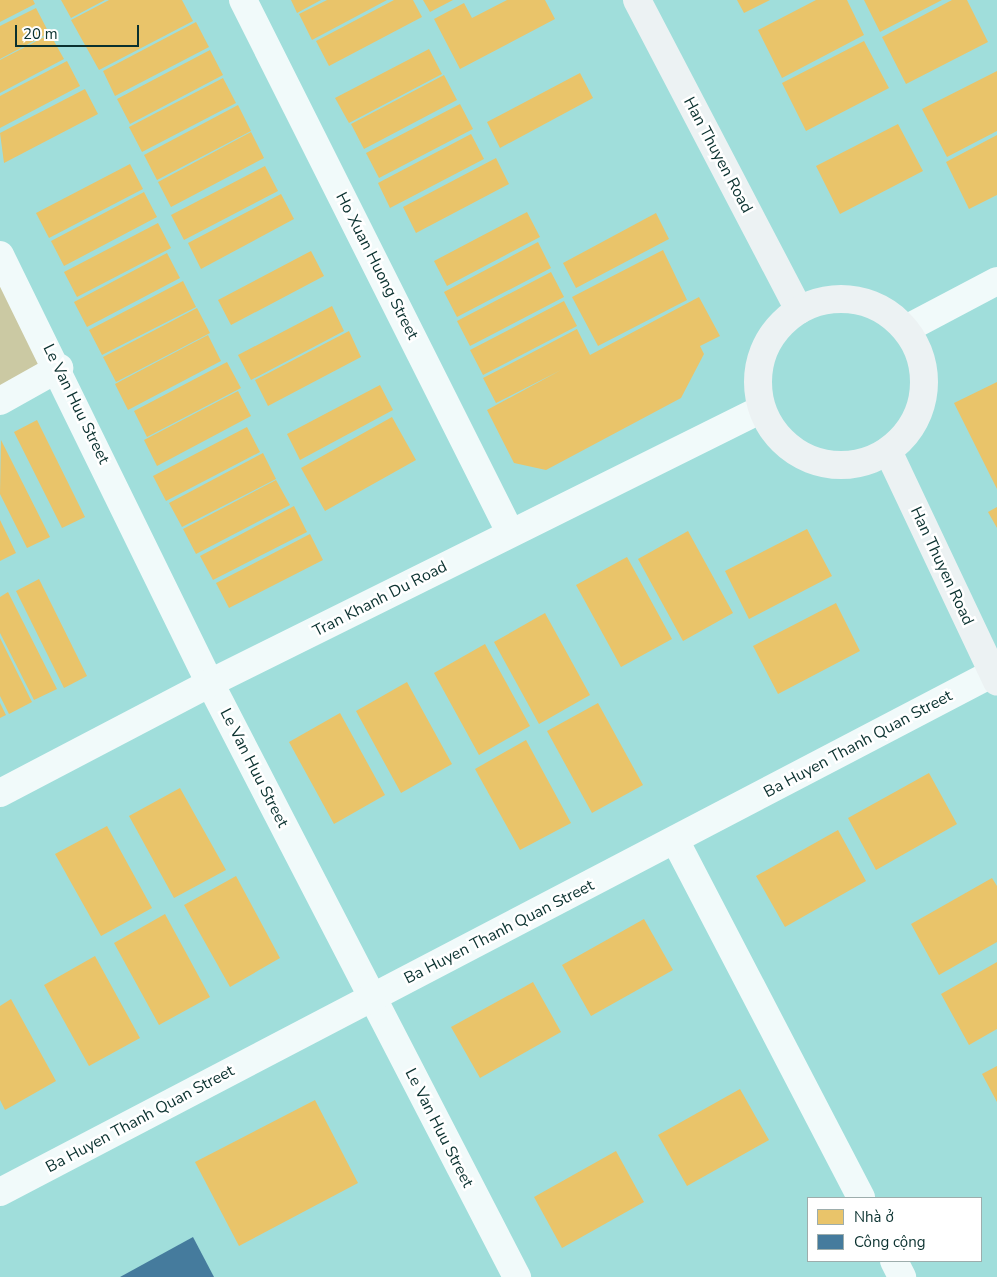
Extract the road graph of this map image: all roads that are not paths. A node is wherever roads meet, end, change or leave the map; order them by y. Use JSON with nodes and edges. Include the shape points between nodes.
{"nodes":[{"id":1,"x":243,"y":0,"type":"edge"},
{"id":2,"x":637,"y":0,"type":"edge"},
{"id":3,"x":0,"y":255,"type":"edge"},
{"id":4,"x":997,"y":281,"type":"edge"},
{"id":5,"x":799,"y":310,"type":"junction"},
{"id":6,"x":906,"y":328,"type":"junction"},
{"id":7,"x":59,"y":368,"type":"junction"},
{"id":8,"x":0,"y":401,"type":"edge"},
{"id":9,"x":762,"y":409,"type":"junction"},
{"id":10,"x":888,"y":451,"type":"junction"},
{"id":11,"x":510,"y":532,"type":"junction"},
{"id":12,"x":996,"y":675,"type":"edge"},
{"id":13,"x":210,"y":683,"type":"junction"},
{"id":14,"x":0,"y":793,"type":"edge"},
{"id":15,"x":675,"y":840,"type":"junction"},
{"id":16,"x":372,"y":998,"type":"junction"},
{"id":17,"x":0,"y":1192,"type":"edge"},
{"id":18,"x":860,"y":1197,"type":"edge"},
{"id":19,"x":894,"y":1262,"type":"edge"},
{"id":20,"x":517,"y":1277,"type":"edge"},
{"id":21,"x":902,"y":1277,"type":"edge"}],
"edges":[{"from":1,"to":11,"type":"street","name":"Ho Xuan Huong Street"},
{"from":2,"to":5,"type":"street","name":"Han Thuyen Road"},
{"from":3,"to":7,"type":"street","name":"Le Van Huu Street"},
{"from":4,"to":6,"type":"street"},
{"from":5,"to":6,"type":"street","via":[[828,299],[862,301],[893,316]]},
{"from":5,"to":9,"type":"street","via":[[779,327],[764,350],[758,375]]},
{"from":6,"to":10,"type":"street","via":[[919,352],[925,388],[913,424]]},
{"from":7,"to":8,"type":"street"},
{"from":7,"to":13,"type":"street","name":"Le Van Huu Street"},
{"from":9,"to":10,"type":"street","via":[[778,438],[811,460],[851,465]]},
{"from":9,"to":11,"type":"street","name":"Tran Khanh Du Road"},
{"from":10,"to":12,"type":"street","name":"Han Thuyen Road"},
{"from":11,"to":13,"type":"street","name":"Tran Khanh Du Road"},
{"from":12,"to":15,"type":"street","name":"Ba Huyen Thanh Quan Street"},
{"from":13,"to":14,"type":"street","name":"Tran Khanh Du Road"},
{"from":13,"to":16,"type":"street","name":"Le Van Huu Street"},
{"from":15,"to":16,"type":"street","name":"Ba Huyen Thanh Quan Street"},
{"from":15,"to":18,"type":"street"},
{"from":16,"to":17,"type":"street","name":"Ba Huyen Thanh Quan Street"},
{"from":16,"to":20,"type":"street","name":"Le Van Huu Street"},
{"from":19,"to":21,"type":"street"}]}
